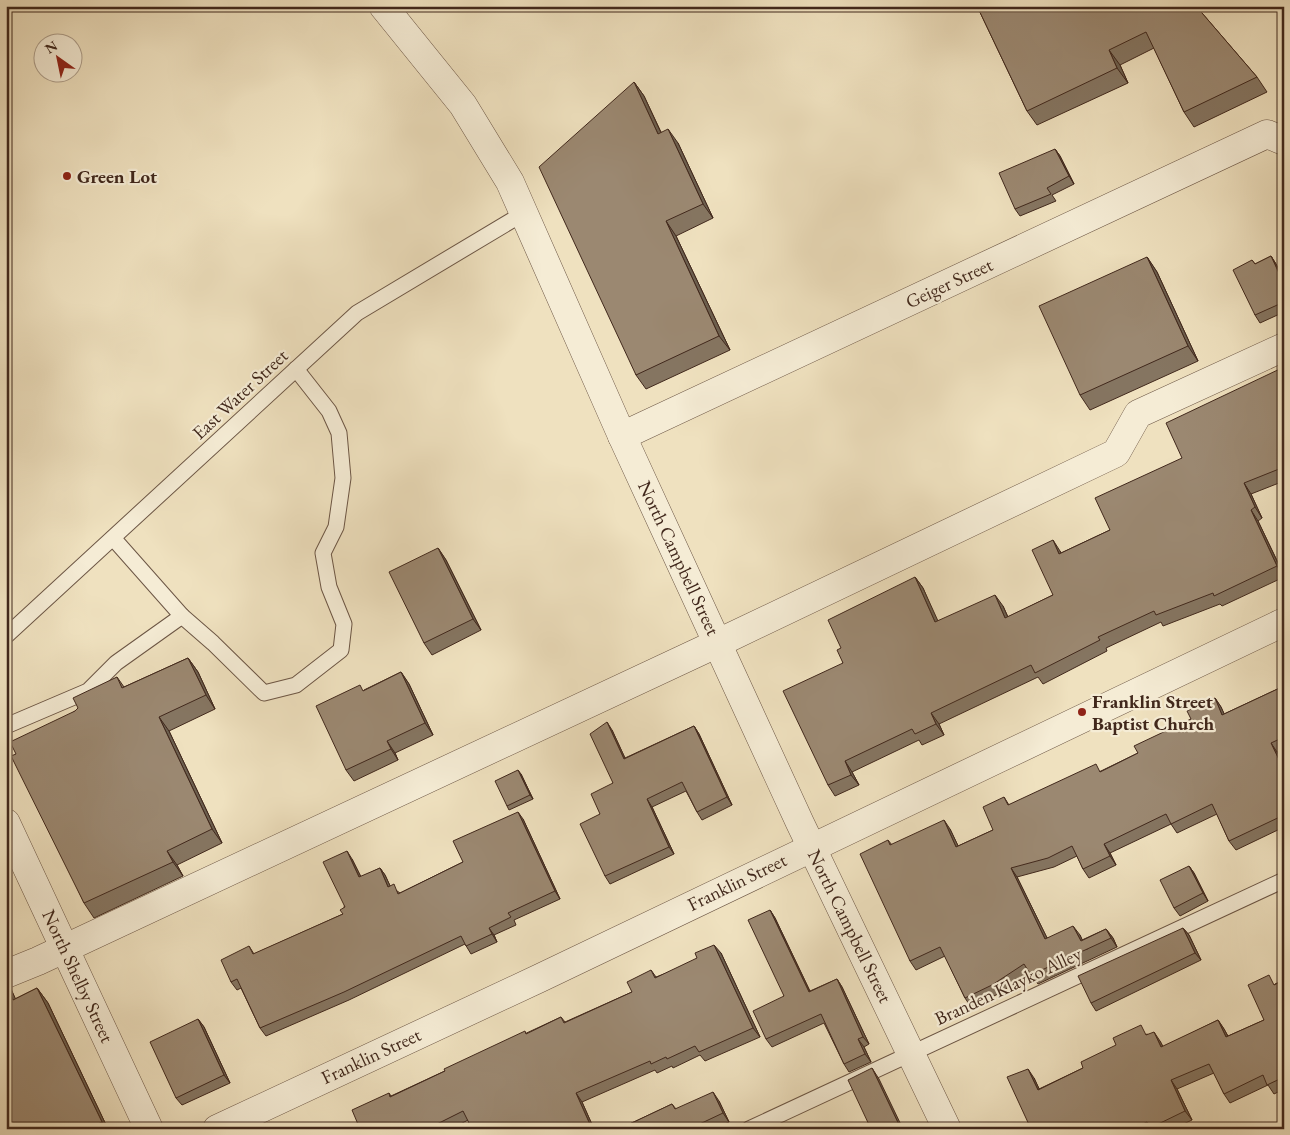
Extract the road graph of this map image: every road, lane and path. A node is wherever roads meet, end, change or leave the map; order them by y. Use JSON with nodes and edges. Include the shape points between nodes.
{"nodes":[{"id":1,"x":383,"y":6,"type":"edge"},
{"id":2,"x":1280,"y":139,"type":"edge"},
{"id":3,"x":524,"y":213,"type":"junction"},
{"id":4,"x":1284,"y":347,"type":"edge"},
{"id":5,"x":296,"y":369,"type":"junction"},
{"id":6,"x":622,"y":436,"type":"junction"},
{"id":7,"x":113,"y":538,"type":"junction"},
{"id":8,"x":182,"y":616,"type":"junction"},
{"id":9,"x":1284,"y":622,"type":"edge"},
{"id":10,"x":6,"y":636,"type":"edge"},
{"id":11,"x":718,"y":642,"type":"junction"},
{"id":12,"x":6,"y":726,"type":"edge"},
{"id":13,"x":6,"y":823,"type":"edge"},
{"id":14,"x":811,"y":846,"type":"junction"},
{"id":15,"x":1284,"y":880,"type":"edge"},
{"id":16,"x":65,"y":949,"type":"junction"},
{"id":17,"x":6,"y":974,"type":"edge"},
{"id":18,"x":912,"y":1053,"type":"junction"},
{"id":19,"x":149,"y":1129,"type":"edge"},
{"id":20,"x":217,"y":1129,"type":"edge"},
{"id":21,"x":749,"y":1129,"type":"edge"},
{"id":22,"x":947,"y":1129,"type":"edge"}],
"edges":[{"from":1,"to":3,"type":"street","name":"North Campbell Street","via":[[463,106],[490,147]]},
{"from":2,"to":6,"type":"street","name":"Geiger Street","via":[[1267,134]]},
{"from":3,"to":5,"type":"lane","name":"East Water Street","via":[[357,313]]},
{"from":3,"to":6,"type":"street","name":"North Campbell Street"},
{"from":4,"to":11,"type":"street","via":[[1138,414],[1116,453]]},
{"from":5,"to":7,"type":"lane","name":"East Water Street"},
{"from":5,"to":8,"type":"lane","via":[[329,411],[339,433],[343,478],[336,527],[323,553],[329,587],[344,624],[341,650],[296,685],[264,693]]},
{"from":6,"to":11,"type":"street","name":"North Campbell Street"},
{"from":7,"to":8,"type":"lane"},
{"from":7,"to":10,"type":"lane","name":"East Water Street"},
{"from":8,"to":12,"type":"lane","via":[[116,664],[88,691]]},
{"from":9,"to":14,"type":"street","name":"Franklin Street"},
{"from":11,"to":14,"type":"street","name":"North Campbell Street"},
{"from":11,"to":16,"type":"street"},
{"from":13,"to":16,"type":"street","name":"North Shelby Street"},
{"from":14,"to":18,"type":"street","name":"North Campbell Street"},
{"from":14,"to":20,"type":"street","name":"Franklin Street","via":[[540,978]]},
{"from":15,"to":18,"type":"lane","name":"Branden Klayko Alley"},
{"from":16,"to":17,"type":"street"},
{"from":16,"to":19,"type":"street","name":"North Shelby Street"},
{"from":18,"to":21,"type":"lane","name":"Branden Klayko Alley"},
{"from":18,"to":22,"type":"street","name":"North Campbell Street"}]}
